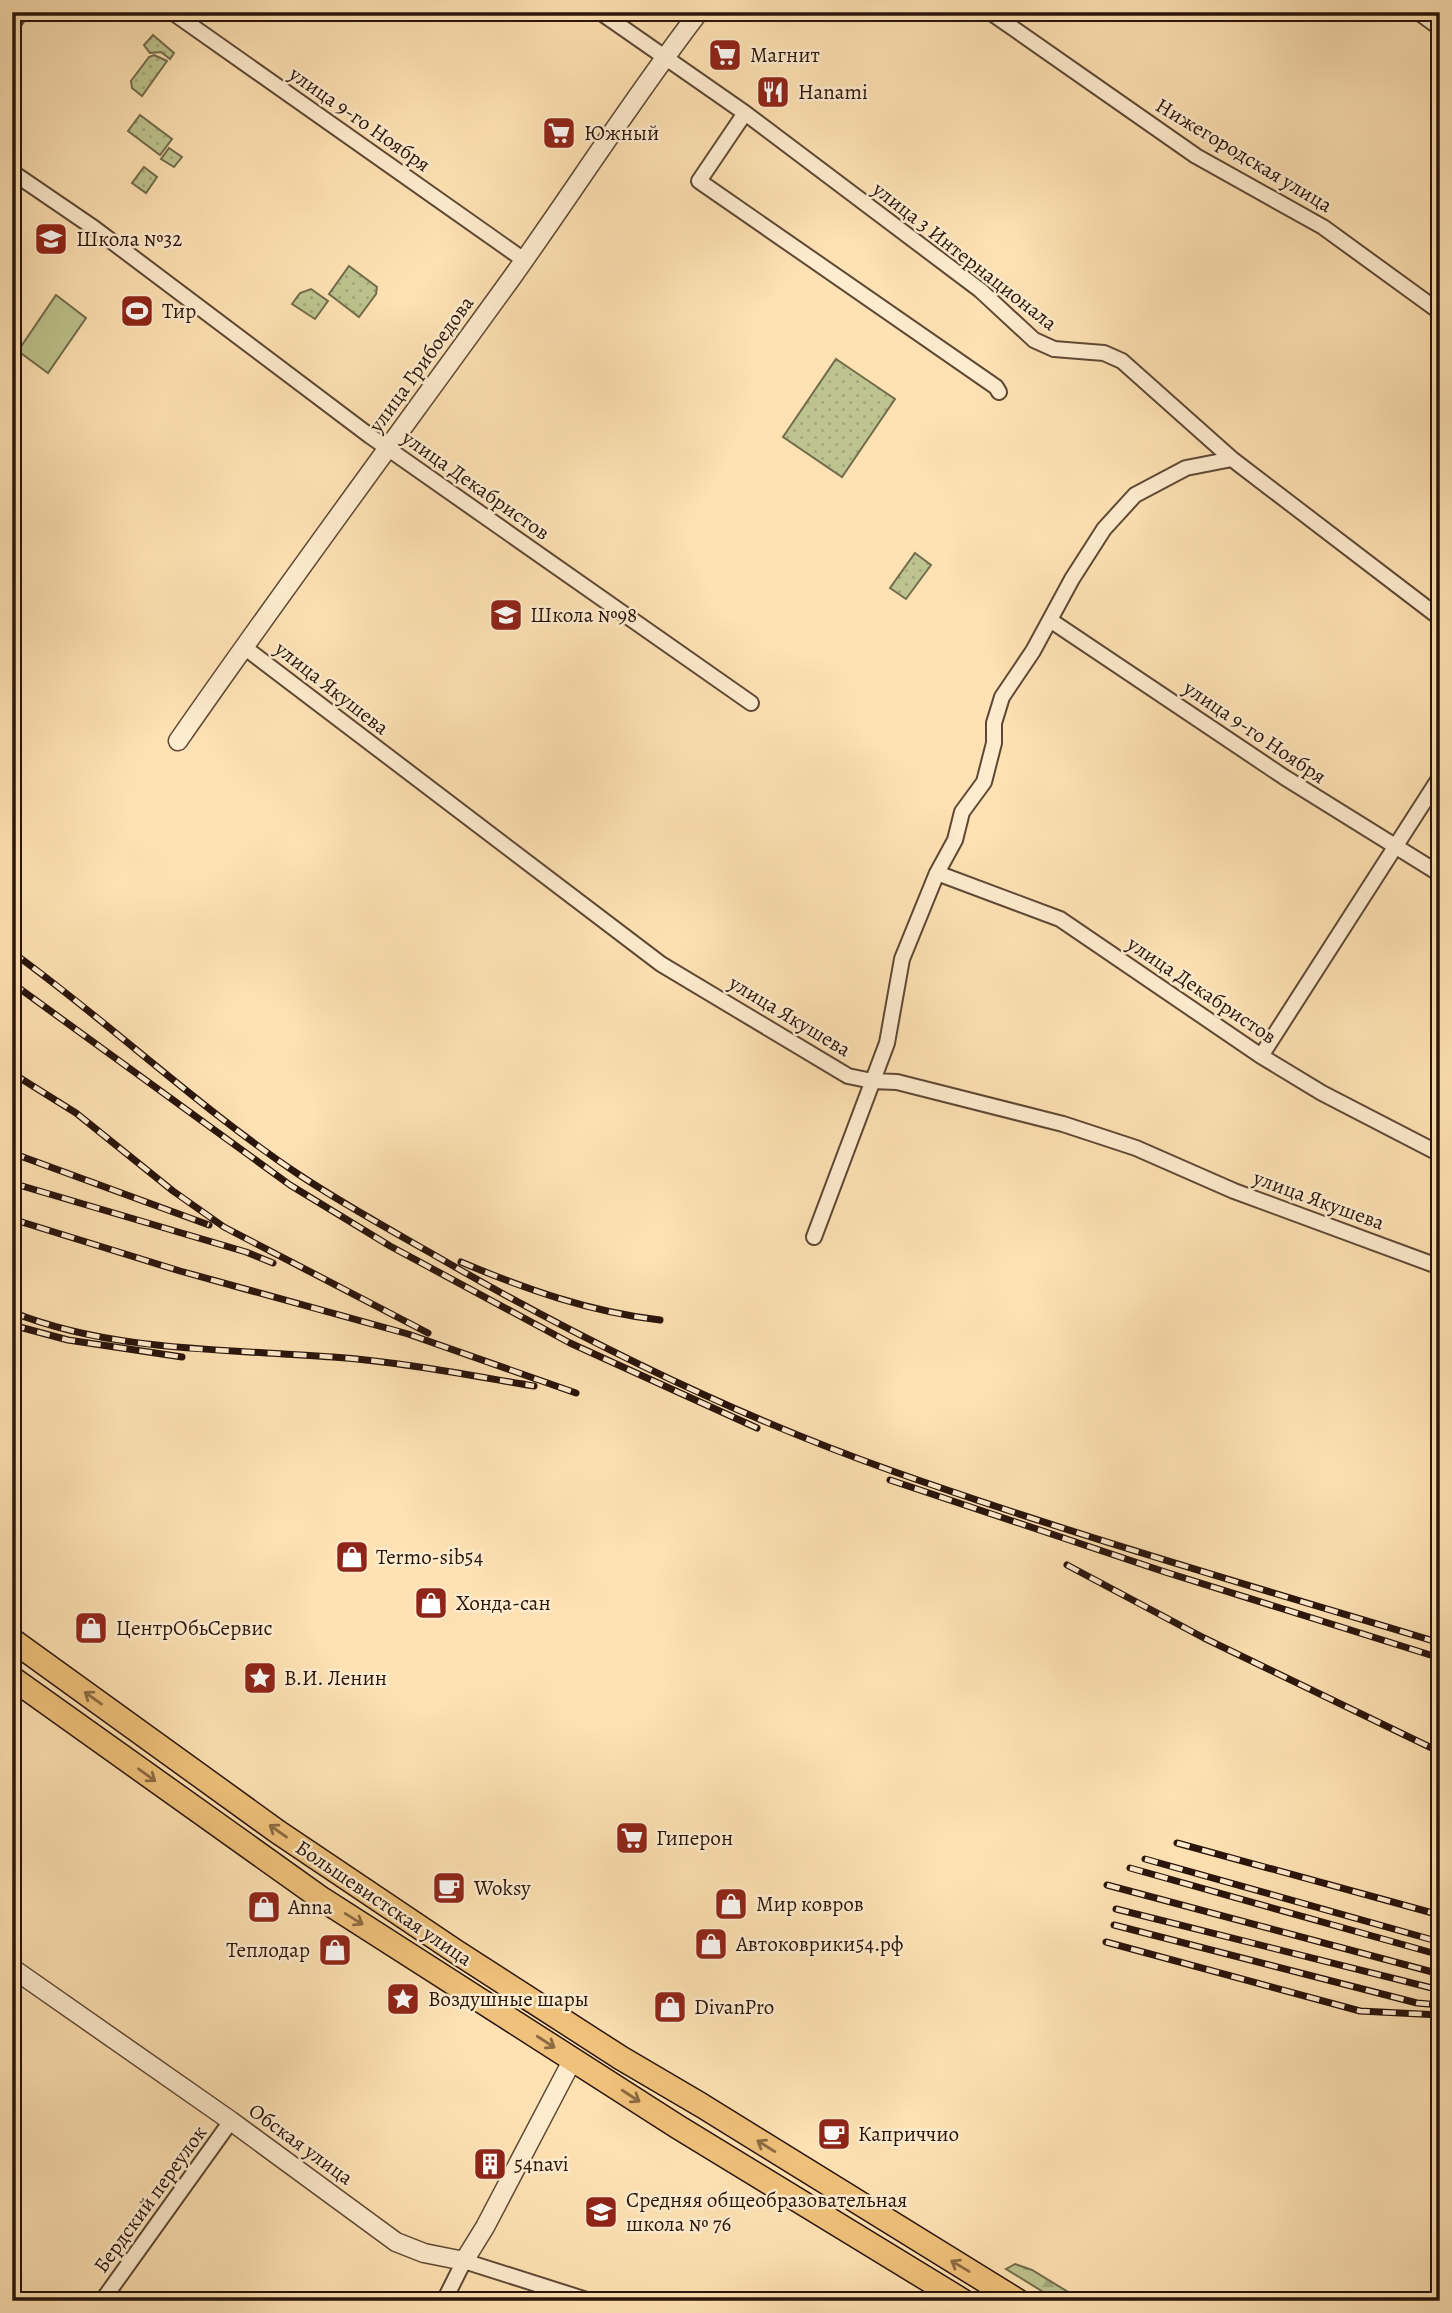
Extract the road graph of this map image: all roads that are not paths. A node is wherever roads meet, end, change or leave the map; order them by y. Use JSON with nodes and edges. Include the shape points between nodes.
{"nodes":[{"id":1,"x":21,"y":12,"type":"edge"},
{"id":2,"x":172,"y":12,"type":"edge"},
{"id":3,"x":600,"y":12,"type":"edge"},
{"id":4,"x":699,"y":12,"type":"edge"},
{"id":5,"x":989,"y":12,"type":"edge"},
{"id":6,"x":1418,"y":12,"type":"edge"},
{"id":7,"x":12,"y":24,"type":"edge"},
{"id":8,"x":1440,"y":28,"type":"edge"},
{"id":9,"x":664,"y":57,"type":"junction"},
{"id":10,"x":745,"y":113,"type":"junction"},
{"id":11,"x":12,"y":172,"type":"edge"},
{"id":12,"x":524,"y":260,"type":"junction"},
{"id":13,"x":1440,"y":312,"type":"edge"},
{"id":14,"x":999,"y":392,"type":"dead end"},
{"id":15,"x":388,"y":449,"type":"junction"},
{"id":16,"x":1232,"y":459,"type":"junction"},
{"id":17,"x":1440,"y":618,"type":"edge"},
{"id":18,"x":1050,"y":620,"type":"junction"},
{"id":19,"x":244,"y":647,"type":"junction"},
{"id":20,"x":751,"y":703,"type":"dead end"},
{"id":21,"x":178,"y":741,"type":"dead end"},
{"id":22,"x":1440,"y":777,"type":"edge"},
{"id":23,"x":1395,"y":847,"type":"junction"},
{"id":24,"x":937,"y":873,"type":"junction"},
{"id":25,"x":1440,"y":874,"type":"edge"},
{"id":26,"x":1261,"y":1056,"type":"junction"},
{"id":27,"x":872,"y":1081,"type":"junction"},
{"id":28,"x":1440,"y":1154,"type":"edge"},
{"id":29,"x":814,"y":1237,"type":"dead end"},
{"id":30,"x":1440,"y":1267,"type":"edge"},
{"id":31,"x":12,"y":1640,"type":"edge"},
{"id":32,"x":12,"y":1678,"type":"edge"},
{"id":33,"x":12,"y":1968,"type":"edge"},
{"id":34,"x":573,"y":2059,"type":"junction"},
{"id":35,"x":231,"y":2122,"type":"junction"},
{"id":36,"x":464,"y":2261,"type":"junction"},
{"id":37,"x":102,"y":2301,"type":"edge"},
{"id":38,"x":444,"y":2301,"type":"edge"},
{"id":39,"x":590,"y":2301,"type":"edge"},
{"id":40,"x":963,"y":2301,"type":"edge"},
{"id":41,"x":1018,"y":2301,"type":"edge"}],
"edges":[{"from":1,"to":7,"type":"street"},
{"from":2,"to":12,"type":"street","name":"улица 9-го Ноября"},
{"from":3,"to":9,"type":"street","name":"улица 3 Интернационала"},
{"from":4,"to":9,"type":"street","name":"улица Грибоедова"},
{"from":5,"to":13,"type":"street","name":"Нижегородская улица","via":[[1196,156],[1323,227]]},
{"from":6,"to":8,"type":"street"},
{"from":9,"to":10,"type":"street","name":"улица 3 Интернационала"},
{"from":9,"to":12,"type":"street","name":"улица Грибоедова"},
{"from":10,"to":14,"type":"street","via":[[699,181]]},
{"from":10,"to":16,"type":"street","name":"улица 3 Интернационала","via":[[980,290],[1034,340],[1054,349],[1104,353],[1122,361]]},
{"from":11,"to":15,"type":"street","name":"улица Декабристов","via":[[94,228]]},
{"from":12,"to":15,"type":"street","name":"улица Грибоедова"},
{"from":15,"to":19,"type":"street","name":"улица Грибоедова"},
{"from":15,"to":20,"type":"street","name":"улица Декабристов"},
{"from":16,"to":17,"type":"street","name":"улица 3 Интернационала"},
{"from":16,"to":18,"type":"street","via":[[1186,467],[1135,495],[1104,529]]},
{"from":18,"to":23,"type":"street","name":"улица 9-го Ноября"},
{"from":18,"to":24,"type":"street","via":[[1002,697],[984,782],[962,812],[955,839]]},
{"from":19,"to":21,"type":"street","name":"улица Грибоедова"},
{"from":19,"to":27,"type":"street","name":"улица Якушева","via":[[661,964],[849,1076]]},
{"from":22,"to":23,"type":"street"},
{"from":23,"to":25,"type":"street","name":"улица 9-го Ноября"},
{"from":23,"to":26,"type":"street"},
{"from":24,"to":26,"type":"street","name":"улица Декабристов","via":[[1060,919]]},
{"from":24,"to":27,"type":"street","via":[[902,959],[887,1043]]},
{"from":26,"to":28,"type":"street","name":"улица Декабристов"},
{"from":27,"to":29,"type":"street"},
{"from":27,"to":30,"type":"street","name":"улица Якушева","via":[[897,1082],[1112,1140],[1234,1191]]},
{"from":41,"to":31,"type":"highway","name":"Большевистская улица","one_way":true,"via":[[494,1977],[278,1832]]},
{"from":32,"to":34,"type":"highway","name":"Большевистская улица","one_way":true,"via":[[302,1885]]},
{"from":33,"to":35,"type":"street","name":"Обская улица"},
{"from":34,"to":36,"type":"street"},
{"from":34,"to":40,"type":"highway","name":"Большевистская улица","one_way":true},
{"from":35,"to":36,"type":"street","name":"Обская улица","via":[[396,2242]]},
{"from":35,"to":37,"type":"street","name":"Бердский переулок"},
{"from":36,"to":38,"type":"street"},
{"from":36,"to":39,"type":"street","name":"Обская улица"}]}
